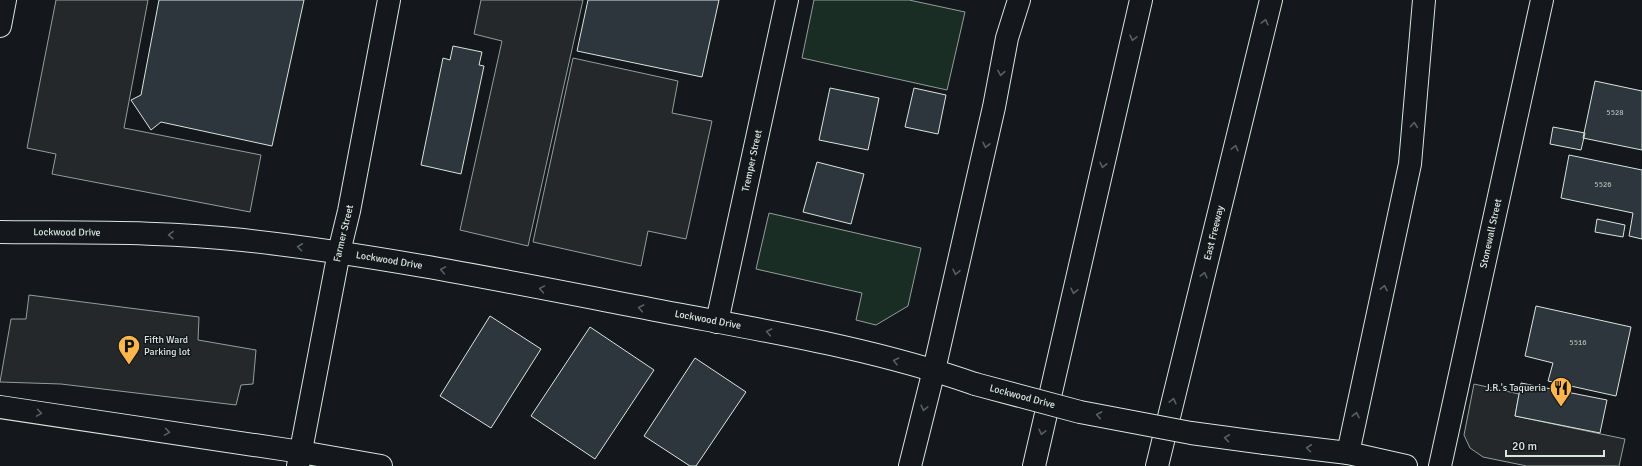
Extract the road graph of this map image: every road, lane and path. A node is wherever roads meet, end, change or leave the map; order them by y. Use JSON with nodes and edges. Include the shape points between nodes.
{"nodes":[{"id":1,"x":5,"y":0,"type":"edge"},
{"id":2,"x":389,"y":0,"type":"edge"},
{"id":3,"x":787,"y":0,"type":"edge"},
{"id":4,"x":1019,"y":0,"type":"edge"},
{"id":5,"x":1141,"y":0,"type":"edge"},
{"id":6,"x":1271,"y":0,"type":"edge"},
{"id":7,"x":1424,"y":0,"type":"edge"},
{"id":8,"x":1542,"y":0,"type":"edge"},
{"id":9,"x":0,"y":26,"type":"edge"},
{"id":10,"x":0,"y":232,"type":"edge"},
{"id":11,"x":339,"y":252,"type":"junction"},
{"id":12,"x":717,"y":322,"type":"junction"},
{"id":13,"x":934,"y":370,"type":"junction"},
{"id":14,"x":0,"y":407,"type":"edge"},
{"id":15,"x":299,"y":459,"type":"edge"},
{"id":16,"x":1347,"y":460,"type":"edge"},
{"id":17,"x":381,"y":466,"type":"edge"},
{"id":18,"x":910,"y":466,"type":"edge"},
{"id":19,"x":1034,"y":466,"type":"edge"},
{"id":20,"x":1158,"y":466,"type":"edge"},
{"id":21,"x":1406,"y":466,"type":"edge"},
{"id":22,"x":1440,"y":466,"type":"edge"}],
"edges":[{"from":1,"to":9,"type":"main road"},
{"from":2,"to":11,"type":"main road","name":"Farmer Street"},
{"from":3,"to":12,"type":"main road","name":"Tremper Street"},
{"from":4,"to":13,"type":"main road","one_way":true,"via":[[1007,38],[994,107]]},
{"from":5,"to":19,"type":"main road","one_way":true},
{"from":20,"to":6,"type":"main road","name":"East Freeway","one_way":true},
{"from":16,"to":7,"type":"main road","one_way":true,"via":[[1410,164]]},
{"from":8,"to":22,"type":"main road","name":"Stonewall Street"},
{"from":11,"to":10,"type":"main road","name":"Lockwood Drive","one_way":true,"via":[[202,236]]},
{"from":12,"to":11,"type":"main road","name":"Lockwood Drive","one_way":true},
{"from":11,"to":15,"type":"main road","name":"Farmer Street"},
{"from":13,"to":12,"type":"main road","name":"Lockwood Drive","one_way":true},
{"from":16,"to":13,"type":"main road","name":"Lockwood Drive","one_way":true,"bridge":true,"via":[[1265,443],[1191,433],[1080,412],[974,384]]},
{"from":13,"to":18,"type":"main road","one_way":true},
{"from":14,"to":15,"type":"main road","one_way":true},
{"from":15,"to":17,"type":"main road"},
{"from":16,"to":21,"type":"main road","name":"Lockwood Drive"}]}
